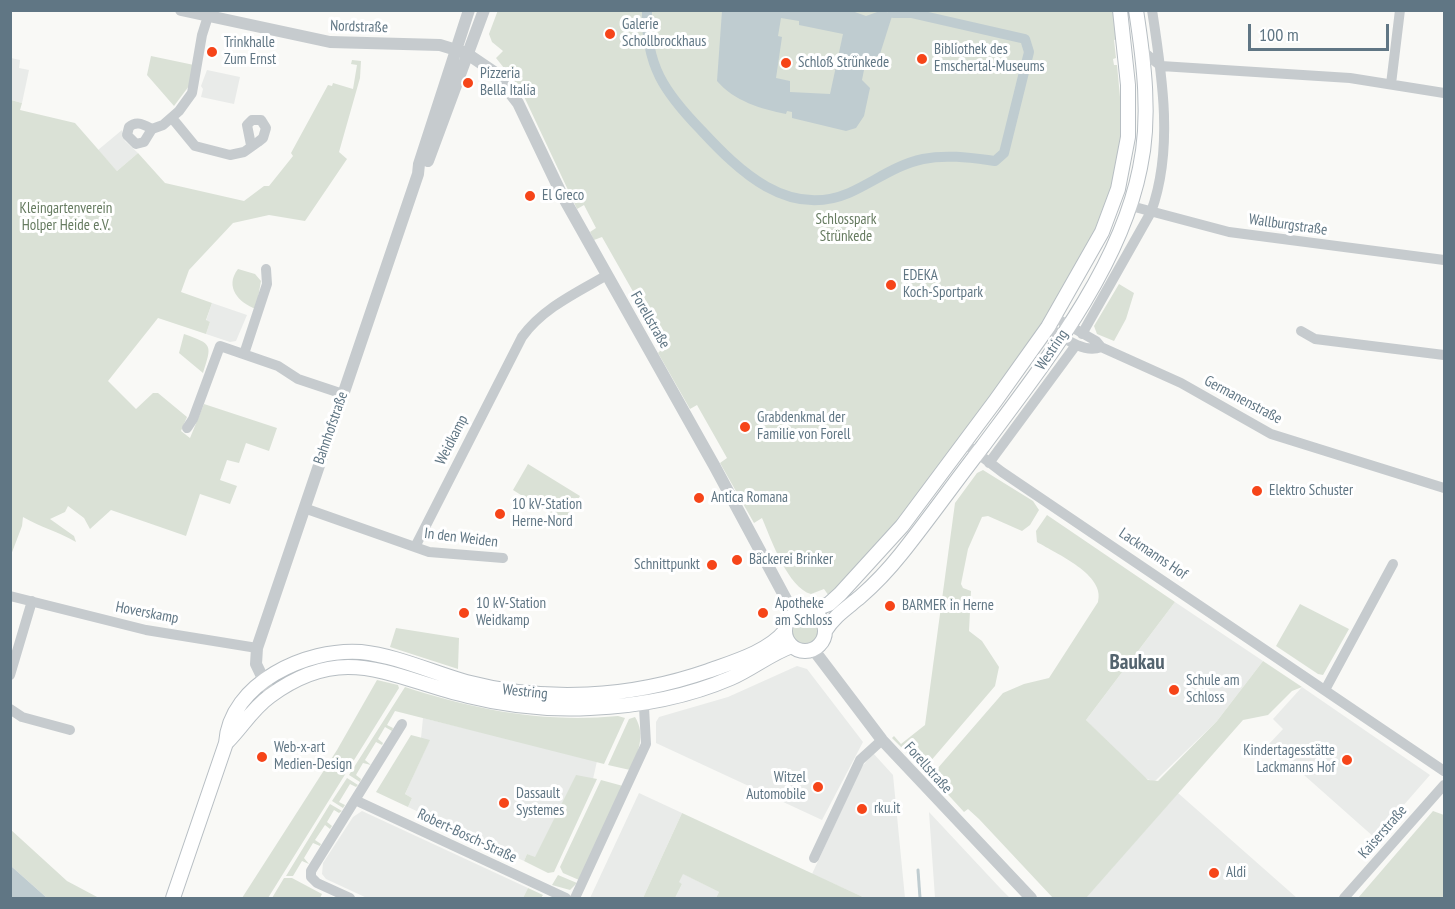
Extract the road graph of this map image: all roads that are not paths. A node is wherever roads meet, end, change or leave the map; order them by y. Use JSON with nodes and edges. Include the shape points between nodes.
{"nodes":[{"id":1,"x":181,"y":10,"type":"edge"},
{"id":2,"x":469,"y":10,"type":"edge"},
{"id":3,"x":484,"y":10,"type":"edge"},
{"id":4,"x":1119,"y":10,"type":"edge"},
{"id":5,"x":1136,"y":10,"type":"edge"},
{"id":6,"x":1152,"y":10,"type":"edge"},
{"id":7,"x":1400,"y":10,"type":"edge"},
{"id":8,"x":209,"y":14,"type":"edge"},
{"id":9,"x":1141,"y":49,"type":"junction"},
{"id":10,"x":460,"y":50,"type":"junction"},
{"id":11,"x":1161,"y":66,"type":"junction"},
{"id":12,"x":1391,"y":84,"type":"junction"},
{"id":13,"x":1144,"y":85,"type":"junction"},
{"id":14,"x":1444,"y":93,"type":"edge"},
{"id":15,"x":172,"y":118,"type":"junction"},
{"id":16,"x":152,"y":129,"type":"dead end"},
{"id":17,"x":251,"y":145,"type":"dead end"},
{"id":18,"x":1131,"y":206,"type":"junction"},
{"id":19,"x":1151,"y":212,"type":"junction"},
{"id":20,"x":1444,"y":260,"type":"edge"},
{"id":21,"x":266,"y":269,"type":"dead end"},
{"id":22,"x":607,"y":275,"type":"junction"},
{"id":23,"x":1051,"y":322,"type":"junction"},
{"id":24,"x":1065,"y":330,"type":"junction"},
{"id":25,"x":1301,"y":332,"type":"dead end"},
{"id":26,"x":1082,"y":334,"type":"junction"},
{"id":27,"x":1076,"y":345,"type":"junction"},
{"id":28,"x":1101,"y":347,"type":"junction"},
{"id":29,"x":244,"y":354,"type":"junction"},
{"id":30,"x":1444,"y":355,"type":"edge"},
{"id":31,"x":343,"y":394,"type":"junction"},
{"id":32,"x":187,"y":428,"type":"dead end"},
{"id":33,"x":964,"y":443,"type":"junction"},
{"id":34,"x":977,"y":453,"type":"junction"},
{"id":35,"x":989,"y":463,"type":"junction"},
{"id":36,"x":1444,"y":488,"type":"edge"},
{"id":37,"x":304,"y":508,"type":"junction"},
{"id":38,"x":415,"y":547,"type":"junction"},
{"id":39,"x":503,"y":558,"type":"dead end"},
{"id":40,"x":1393,"y":564,"type":"dead end"},
{"id":41,"x":10,"y":596,"type":"edge"},
{"id":42,"x":32,"y":602,"type":"junction"},
{"id":43,"x":810,"y":611,"type":"junction"},
{"id":44,"x":795,"y":614,"type":"junction"},
{"id":45,"x":785,"y":631,"type":"junction"},
{"id":46,"x":825,"y":631,"type":"junction"},
{"id":47,"x":792,"y":646,"type":"junction"},
{"id":48,"x":257,"y":648,"type":"junction"},
{"id":49,"x":813,"y":649,"type":"junction"},
{"id":50,"x":10,"y":675,"type":"edge"},
{"id":51,"x":264,"y":682,"type":"junction"},
{"id":52,"x":1325,"y":690,"type":"junction"},
{"id":53,"x":271,"y":695,"type":"junction"},
{"id":54,"x":644,"y":696,"type":"junction"},
{"id":55,"x":10,"y":709,"type":"edge"},
{"id":56,"x":402,"y":724,"type":"dead end"},
{"id":57,"x":70,"y":730,"type":"dead end"},
{"id":58,"x":882,"y":740,"type":"junction"},
{"id":59,"x":226,"y":743,"type":"junction"},
{"id":60,"x":1444,"y":771,"type":"edge"},
{"id":61,"x":1444,"y":785,"type":"edge"},
{"id":62,"x":354,"y":800,"type":"junction"},
{"id":63,"x":814,"y":858,"type":"dead end"},
{"id":64,"x":172,"y":898,"type":"edge"},
{"id":65,"x":350,"y":898,"type":"edge"},
{"id":66,"x":566,"y":898,"type":"edge"},
{"id":67,"x":575,"y":898,"type":"edge"},
{"id":68,"x":1031,"y":898,"type":"edge"},
{"id":69,"x":1344,"y":898,"type":"edge"}],
"edges":[{"from":1,"to":8,"type":"street","name":"Nordstraße"},
{"from":2,"to":10,"type":"street","name":"Bahnhofstraße"},
{"from":3,"to":10,"type":"street","name":"Bahnhofstraße"},
{"from":4,"to":23,"type":"main road","name":"Westring","via":[[1129,115],[1123,173],[1102,232]]},
{"from":5,"to":9,"type":"main road","name":"Westring"},
{"from":6,"to":11,"type":"street","name":"Westring"},
{"from":7,"to":12,"type":"street"},
{"from":8,"to":10,"type":"street","name":"Nordstraße","via":[[330,42],[426,44]]},
{"from":8,"to":15,"type":"street","via":[[192,93]]},
{"from":9,"to":11,"type":"street"},
{"from":9,"to":13,"type":"main road","name":"Westring"},
{"from":10,"to":22,"type":"street","name":"Forellstraße","via":[[494,72],[518,103],[561,194]]},
{"from":10,"to":31,"type":"street","name":"Bahnhofstraße"},
{"from":11,"to":12,"type":"street"},
{"from":11,"to":13,"type":"street"},
{"from":11,"to":19,"type":"street","name":"Westring","via":[[1162,154]]},
{"from":12,"to":14,"type":"street"},
{"from":13,"to":18,"type":"main road","name":"Westring","via":[[1144,140]]},
{"from":15,"to":16,"type":"street"},
{"from":15,"to":17,"type":"street","via":[[195,146],[230,155],[244,152]]},
{"from":18,"to":19,"type":"street","name":"Wallburgstraße"},
{"from":18,"to":24,"type":"main road","name":"Westring"},
{"from":19,"to":20,"type":"street","name":"Wallburgstraße","via":[[1260,237]]},
{"from":19,"to":26,"type":"street","name":"Westring"},
{"from":21,"to":29,"type":"street","via":[[267,284]]},
{"from":22,"to":38,"type":"street","name":"Weidkamp","via":[[552,307],[522,338]]},
{"from":22,"to":44,"type":"street","name":"Forellstraße"},
{"from":23,"to":24,"type":"street","name":"Germanenstraße"},
{"from":23,"to":33,"type":"main road","name":"Westring"},
{"from":24,"to":26,"type":"street","name":"Germanenstraße"},
{"from":24,"to":27,"type":"street","name":"Germanenstraße"},
{"from":24,"to":34,"type":"main road","name":"Westring"},
{"from":25,"to":30,"type":"street","via":[[1315,339]]},
{"from":26,"to":28,"type":"street","name":"Germanenstraße"},
{"from":27,"to":28,"type":"street","name":"Germanenstraße","via":[[1093,350]]},
{"from":27,"to":35,"type":"street","name":"Westring"},
{"from":28,"to":36,"type":"street","name":"Germanenstraße","via":[[1181,383],[1271,434]]},
{"from":29,"to":31,"type":"street"},
{"from":29,"to":32,"type":"street","via":[[220,346]]},
{"from":31,"to":37,"type":"street","name":"Bahnhofstraße"},
{"from":33,"to":34,"type":"street","name":"Lackmanns Hof"},
{"from":33,"to":43,"type":"main road","name":"Westring","via":[[880,553],[829,604]]},
{"from":34,"to":35,"type":"street","name":"Lackmanns Hof"},
{"from":34,"to":46,"type":"main road","name":"Westring","via":[[899,556]]},
{"from":35,"to":52,"type":"street","name":"Lackmanns Hof"},
{"from":37,"to":38,"type":"street"},
{"from":37,"to":48,"type":"street","name":"Bahnhofstraße"},
{"from":38,"to":39,"type":"street","name":"In den Weiden","via":[[440,554]]},
{"from":40,"to":52,"type":"street"},
{"from":41,"to":42,"type":"street","name":"Hoverskamp"},
{"from":42,"to":48,"type":"street","name":"Hoverskamp","via":[[146,630]]},
{"from":42,"to":50,"type":"street"},
{"from":43,"to":44,"type":"main road"},
{"from":43,"to":46,"type":"main road","via":[[820,619]]},
{"from":44,"to":45,"type":"main road","via":[[787,621]]},
{"from":45,"to":47,"type":"main road"},
{"from":45,"to":54,"type":"main road","name":"Westring","via":[[771,644],[730,663]]},
{"from":46,"to":49,"type":"main road","via":[[822,642]]},
{"from":47,"to":49,"type":"main road","via":[[802,651]]},
{"from":47,"to":54,"type":"main road","name":"Westring","via":[[712,685]]},
{"from":48,"to":51,"type":"street","name":"Bahnhofstraße","via":[[256,664]]},
{"from":49,"to":58,"type":"street","name":"Forellstraße"},
{"from":51,"to":53,"type":"street","name":"Bahnhofstraße"},
{"from":51,"to":54,"type":"main road","name":"Westring","via":[[309,657],[359,652],[517,692]]},
{"from":51,"to":59,"type":"main road","via":[[236,713]]},
{"from":52,"to":60,"type":"street","name":"Lackmanns Hof"},
{"from":53,"to":54,"type":"main road","name":"Westring","via":[[327,668],[357,666],[517,705],[569,709]]},
{"from":53,"to":59,"type":"main road","name":"Westring","via":[[252,710]]},
{"from":54,"to":67,"type":"street","via":[[647,734],[641,759]]},
{"from":55,"to":57,"type":"street","via":[[22,717]]},
{"from":56,"to":62,"type":"street"},
{"from":58,"to":63,"type":"street","via":[[860,760]]},
{"from":58,"to":68,"type":"street","name":"Forellstraße"},
{"from":59,"to":64,"type":"main road"},
{"from":61,"to":69,"type":"street","name":"Kaiserstraße"},
{"from":62,"to":65,"type":"street","via":[[311,871],[311,878],[317,883]]},
{"from":62,"to":66,"type":"street","name":"Robert-Bosch-Straße"}]}
